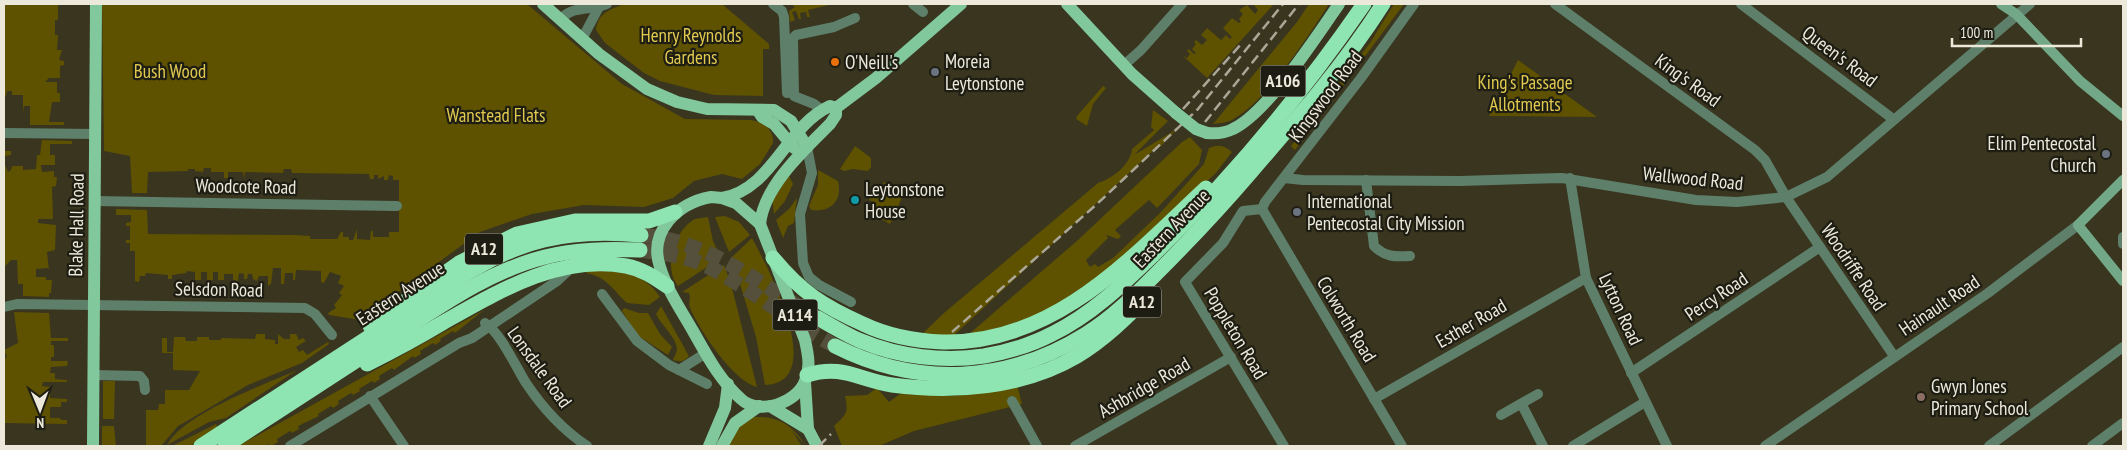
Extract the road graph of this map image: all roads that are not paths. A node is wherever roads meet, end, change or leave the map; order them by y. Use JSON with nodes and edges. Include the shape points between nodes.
{"nodes":[{"id":1,"x":96,"y":4,"type":"edge"},
{"id":2,"x":543,"y":4,"type":"edge"},
{"id":3,"x":773,"y":4,"type":"edge"},
{"id":4,"x":913,"y":4,"type":"edge"},
{"id":5,"x":961,"y":4,"type":"edge"},
{"id":6,"x":1067,"y":4,"type":"edge"},
{"id":7,"x":1182,"y":4,"type":"edge"},
{"id":8,"x":1339,"y":4,"type":"edge"},
{"id":9,"x":1364,"y":4,"type":"edge"},
{"id":10,"x":1382,"y":4,"type":"edge"},
{"id":11,"x":1414,"y":4,"type":"edge"},
{"id":12,"x":1555,"y":4,"type":"edge"},
{"id":13,"x":1740,"y":4,"type":"edge"},
{"id":14,"x":2002,"y":4,"type":"edge"},
{"id":15,"x":2030,"y":4,"type":"edge"},
{"id":16,"x":603,"y":6,"type":"edge"},
{"id":17,"x":923,"y":12,"type":"dead end"},
{"id":18,"x":2016,"y":14,"type":"junction"},
{"id":19,"x":855,"y":18,"type":"dead end"},
{"id":20,"x":560,"y":19,"type":"junction"},
{"id":21,"x":582,"y":38,"type":"junction"},
{"id":22,"x":1124,"y":65,"type":"junction"},
{"id":23,"x":1298,"y":92,"type":"junction"},
{"id":24,"x":787,"y":93,"type":"dead end"},
{"id":25,"x":1313,"y":101,"type":"junction"},
{"id":26,"x":836,"y":108,"type":"junction"},
{"id":27,"x":822,"y":110,"type":"junction"},
{"id":28,"x":758,"y":111,"type":"junction"},
{"id":29,"x":2123,"y":116,"type":"edge"},
{"id":30,"x":1893,"y":119,"type":"junction"},
{"id":31,"x":799,"y":131,"type":"junction"},
{"id":32,"x":4,"y":133,"type":"edge"},
{"id":33,"x":96,"y":134,"type":"junction"},
{"id":34,"x":789,"y":142,"type":"junction"},
{"id":35,"x":804,"y":152,"type":"junction"},
{"id":36,"x":1284,"y":178,"type":"junction"},
{"id":37,"x":1570,"y":178,"type":"junction"},
{"id":38,"x":1366,"y":180,"type":"junction"},
{"id":39,"x":2123,"y":180,"type":"edge"},
{"id":40,"x":1786,"y":197,"type":"junction"},
{"id":41,"x":722,"y":198,"type":"junction"},
{"id":42,"x":95,"y":201,"type":"junction"},
{"id":43,"x":397,"y":206,"type":"dead end"},
{"id":44,"x":1262,"y":210,"type":"junction"},
{"id":45,"x":675,"y":212,"type":"junction"},
{"id":46,"x":760,"y":224,"type":"junction"},
{"id":47,"x":2078,"y":225,"type":"junction"},
{"id":48,"x":641,"y":235,"type":"tunnel mouth"},
{"id":49,"x":2123,"y":237,"type":"edge"},
{"id":50,"x":2123,"y":244,"type":"edge"},
{"id":51,"x":1820,"y":247,"type":"junction"},
{"id":52,"x":640,"y":250,"type":"tunnel mouth"},
{"id":53,"x":1410,"y":256,"type":"dead end"},
{"id":54,"x":773,"y":258,"type":"junction"},
{"id":55,"x":572,"y":267,"type":"junction"},
{"id":56,"x":1586,"y":278,"type":"junction"},
{"id":57,"x":2123,"y":281,"type":"edge"},
{"id":58,"x":667,"y":286,"type":"junction"},
{"id":59,"x":608,"y":298,"type":"dead end"},
{"id":60,"x":851,"y":302,"type":"dead end"},
{"id":61,"x":94,"y":306,"type":"junction"},
{"id":62,"x":4,"y":307,"type":"edge"},
{"id":63,"x":818,"y":318,"type":"tunnel mouth"},
{"id":64,"x":489,"y":326,"type":"junction"},
{"id":65,"x":332,"y":335,"type":"dead end"},
{"id":66,"x":835,"y":346,"type":"tunnel mouth"},
{"id":67,"x":2123,"y":347,"type":"edge"},
{"id":68,"x":706,"y":353,"type":"junction"},
{"id":69,"x":1894,"y":356,"type":"junction"},
{"id":70,"x":1231,"y":358,"type":"junction"},
{"id":71,"x":326,"y":365,"type":"junction"},
{"id":72,"x":679,"y":370,"type":"junction"},
{"id":73,"x":1631,"y":374,"type":"junction"},
{"id":74,"x":94,"y":376,"type":"junction"},
{"id":75,"x":806,"y":378,"type":"junction"},
{"id":76,"x":707,"y":384,"type":"dead end"},
{"id":77,"x":728,"y":384,"type":"junction"},
{"id":78,"x":145,"y":390,"type":"dead end"},
{"id":79,"x":1538,"y":394,"type":"dead end"},
{"id":80,"x":370,"y":396,"type":"junction"},
{"id":81,"x":1374,"y":399,"type":"junction"},
{"id":82,"x":1012,"y":401,"type":"dead end"},
{"id":83,"x":1646,"y":402,"type":"junction"},
{"id":84,"x":1522,"y":405,"type":"junction"},
{"id":85,"x":288,"y":406,"type":"junction"},
{"id":86,"x":764,"y":406,"type":"junction"},
{"id":87,"x":1501,"y":415,"type":"dead end"},
{"id":88,"x":2123,"y":423,"type":"edge"},
{"id":89,"x":812,"y":437,"type":"edge"},
{"id":90,"x":93,"y":446,"type":"edge"},
{"id":91,"x":202,"y":446,"type":"edge"},
{"id":92,"x":225,"y":446,"type":"edge"},
{"id":93,"x":290,"y":446,"type":"edge"},
{"id":94,"x":404,"y":446,"type":"edge"},
{"id":95,"x":587,"y":446,"type":"edge"},
{"id":96,"x":708,"y":446,"type":"edge"},
{"id":97,"x":722,"y":446,"type":"edge"},
{"id":98,"x":1038,"y":446,"type":"edge"},
{"id":99,"x":1075,"y":446,"type":"edge"},
{"id":100,"x":1284,"y":446,"type":"edge"},
{"id":101,"x":1402,"y":446,"type":"edge"},
{"id":102,"x":1543,"y":446,"type":"edge"},
{"id":103,"x":1573,"y":446,"type":"edge"},
{"id":104,"x":1667,"y":446,"type":"edge"},
{"id":105,"x":1765,"y":446,"type":"edge"},
{"id":106,"x":1989,"y":446,"type":"edge"},
{"id":107,"x":2092,"y":446,"type":"edge"}],
"edges":[{"from":1,"to":33,"type":"main road","name":"Blake Hall Road"},
{"from":2,"to":20,"type":"main road"},
{"from":3,"to":24,"type":"street","via":[[784,17]]},
{"from":4,"to":17,"type":"street"},
{"from":5,"to":26,"type":"main road","via":[[876,78]]},
{"from":6,"to":22,"type":"main road","number":"A106"},
{"from":7,"to":22,"type":"street"},
{"from":8,"to":22,"type":"main road","number":"A106","bridge":true,"via":[[1260,108],[1234,129],[1207,133],[1196,129]]},
{"from":9,"to":23,"type":"highway","name":"Eastern Avenue","number":"A12"},
{"from":10,"to":25,"type":"highway","name":"Eastern Avenue","number":"A12"},
{"from":11,"to":36,"type":"street","name":"Kingswood Road","via":[[1362,78]]},
{"from":12,"to":40,"type":"street","name":"King's Road","via":[[1755,150],[1765,160]]},
{"from":13,"to":30,"type":"street","name":"Queen's Road"},
{"from":14,"to":18,"type":"street"},
{"from":15,"to":18,"type":"street","name":"Wallwood Road"},
{"from":16,"to":20,"type":"street","via":[[569,11]]},
{"from":16,"to":21,"type":"street"},
{"from":18,"to":29,"type":"street","via":[[2080,81]]},
{"from":18,"to":30,"type":"street","name":"Wallwood Road"},
{"from":19,"to":27,"type":"street","via":[[793,38],[794,96]]},
{"from":20,"to":21,"type":"main road"},
{"from":21,"to":28,"type":"main road","via":[[634,80],[667,98],[707,109]]},
{"from":23,"to":54,"type":"highway","number":"A12","via":[[1218,177],[1128,260],[1072,305],[1020,330],[959,342],[929,342],[885,333],[813,298],[793,282]]},
{"from":23,"to":63,"type":"highway","name":"Eastern Avenue","number":"A12","via":[[1224,182],[1181,228],[1100,303],[1052,334],[986,356],[941,358],[876,347]]},
{"from":25,"to":66,"type":"highway","name":"Eastern Avenue","number":"A12","via":[[1234,192],[1130,300],[1088,333],[1056,351],[1007,368],[952,375],[884,367]]},
{"from":25,"to":75,"type":"highway","number":"A12","via":[[1281,147],[1153,290],[1114,329],[1077,356],[1050,369],[1008,382],[972,387],[904,387],[838,370]]},
{"from":26,"to":27,"type":"main road","via":[[830,106]]},
{"from":26,"to":35,"type":"main road","via":[[830,124]]},
{"from":27,"to":31,"type":"main road"},
{"from":28,"to":31,"type":"main road","via":[[764,108],[780,112]]},
{"from":28,"to":34,"type":"main road"},
{"from":30,"to":40,"type":"street","name":"Wallwood Road","via":[[1827,177]]},
{"from":31,"to":34,"type":"main road"},
{"from":31,"to":35,"type":"main road"},
{"from":32,"to":33,"type":"street"},
{"from":33,"to":42,"type":"main road","name":"Blake Hall Road"},
{"from":34,"to":35,"type":"main road"},
{"from":34,"to":41,"type":"main road","via":[[754,183],[737,194]]},
{"from":35,"to":46,"type":"main road","via":[[768,197]]},
{"from":35,"to":60,"type":"street","via":[[812,168],[812,180],[800,214],[803,263],[809,277]]},
{"from":36,"to":38,"type":"street","name":"Wallwood Road"},
{"from":36,"to":44,"type":"street","name":"Kingswood Road"},
{"from":37,"to":38,"type":"street","name":"Wallwood Road"},
{"from":37,"to":40,"type":"street","name":"Wallwood Road","via":[[1703,200],[1744,202]]},
{"from":37,"to":56,"type":"street","name":"Lytton Road"},
{"from":38,"to":53,"type":"street","via":[[1374,246],[1389,256]]},
{"from":39,"to":47,"type":"street","name":"Hainault Road"},
{"from":40,"to":51,"type":"street","name":"Woodriffe Road"},
{"from":41,"to":45,"type":"main road","via":[[700,199]]},
{"from":41,"to":46,"type":"main road","number":"A114","via":[[736,204]]},
{"from":42,"to":43,"type":"street","name":"Woodcote Road"},
{"from":42,"to":61,"type":"main road","name":"Blake Hall Road"},
{"from":44,"to":70,"type":"street","name":"Poppleton Road","via":[[1249,209],[1240,213],[1223,243],[1185,282]]},
{"from":44,"to":81,"type":"street","name":"Colworth Road"},
{"from":45,"to":58,"type":"main road","number":"A114","via":[[665,224],[658,243],[659,265]]},
{"from":45,"to":71,"type":"highway","number":"A12","via":[[650,221],[598,219],[558,224],[498,242],[459,263],[396,306],[355,337]]},
{"from":46,"to":54,"type":"main road","number":"A114"},
{"from":47,"to":57,"type":"street"},
{"from":47,"to":69,"type":"street","name":"Hainault Road","via":[[1988,293]]},
{"from":48,"to":71,"type":"highway","name":"Eastern Avenue","number":"A12","via":[[586,233],[526,245],[472,271]]},
{"from":49,"to":50,"type":"street"},
{"from":51,"to":69,"type":"street","name":"Woodriffe Road"},
{"from":51,"to":73,"type":"street","name":"Percy Road"},
{"from":52,"to":85,"type":"highway","name":"Eastern Avenue","number":"A12","via":[[576,251],[534,260],[485,280]]},
{"from":54,"to":75,"type":"main road","number":"A114","via":[[805,340],[809,356]]},
{"from":55,"to":58,"type":"highway","number":"A12","via":[[627,266],[648,273]]},
{"from":55,"to":64,"type":"street","via":[[557,282]]},
{"from":55,"to":85,"type":"highway","number":"A12","via":[[523,280],[493,294]]},
{"from":56,"to":73,"type":"street","name":"Lytton Road"},
{"from":56,"to":81,"type":"street","name":"Esther Road"},
{"from":58,"to":68,"type":"main road","number":"A114"},
{"from":59,"to":72,"type":"street","via":[[637,341]]},
{"from":61,"to":62,"type":"street","name":"Selsdon Road","via":[[17,304]]},
{"from":61,"to":65,"type":"street","name":"Selsdon Road","via":[[305,308],[315,314]]},
{"from":61,"to":74,"type":"main road","name":"Blake Hall Road"},
{"from":64,"to":80,"type":"street","via":[[485,323],[463,336],[459,343]]},
{"from":64,"to":95,"type":"street","name":"Lonsdale Road","via":[[535,395],[556,420]]},
{"from":67,"to":106,"type":"street"},
{"from":68,"to":72,"type":"street"},
{"from":68,"to":77,"type":"main road","number":"A114"},
{"from":69,"to":105,"type":"street","name":"Hainault Road"},
{"from":70,"to":99,"type":"street","name":"Ashbridge Road"},
{"from":70,"to":100,"type":"street","name":"Poppleton Road"},
{"from":71,"to":91,"type":"highway","name":"Eastern Avenue","number":"A12"},
{"from":72,"to":76,"type":"street"},
{"from":73,"to":83,"type":"street","name":"Lytton Road"},
{"from":74,"to":78,"type":"street","via":[[140,376]]},
{"from":74,"to":90,"type":"main road","name":"Blake Hall Road"},
{"from":75,"to":86,"type":"main road","via":[[792,397]]},
{"from":75,"to":89,"type":"main road","number":"A114","via":[[804,392]]},
{"from":77,"to":86,"type":"main road","number":"A114","via":[[741,400]]},
{"from":77,"to":96,"type":"main road","via":[[726,408]]},
{"from":79,"to":84,"type":"street"},
{"from":80,"to":93,"type":"street"},
{"from":80,"to":94,"type":"street"},
{"from":81,"to":101,"type":"street","name":"Colworth Road"},
{"from":82,"to":98,"type":"street"},
{"from":83,"to":103,"type":"street"},
{"from":83,"to":104,"type":"street","name":"Lytton Road"},
{"from":84,"to":87,"type":"street"},
{"from":84,"to":102,"type":"street"},
{"from":85,"to":92,"type":"highway","name":"Eastern Avenue","number":"A12"},
{"from":86,"to":89,"type":"main road","number":"A114"},
{"from":86,"to":97,"type":"main road","via":[[735,423]]},
{"from":88,"to":107,"type":"street"}]}
